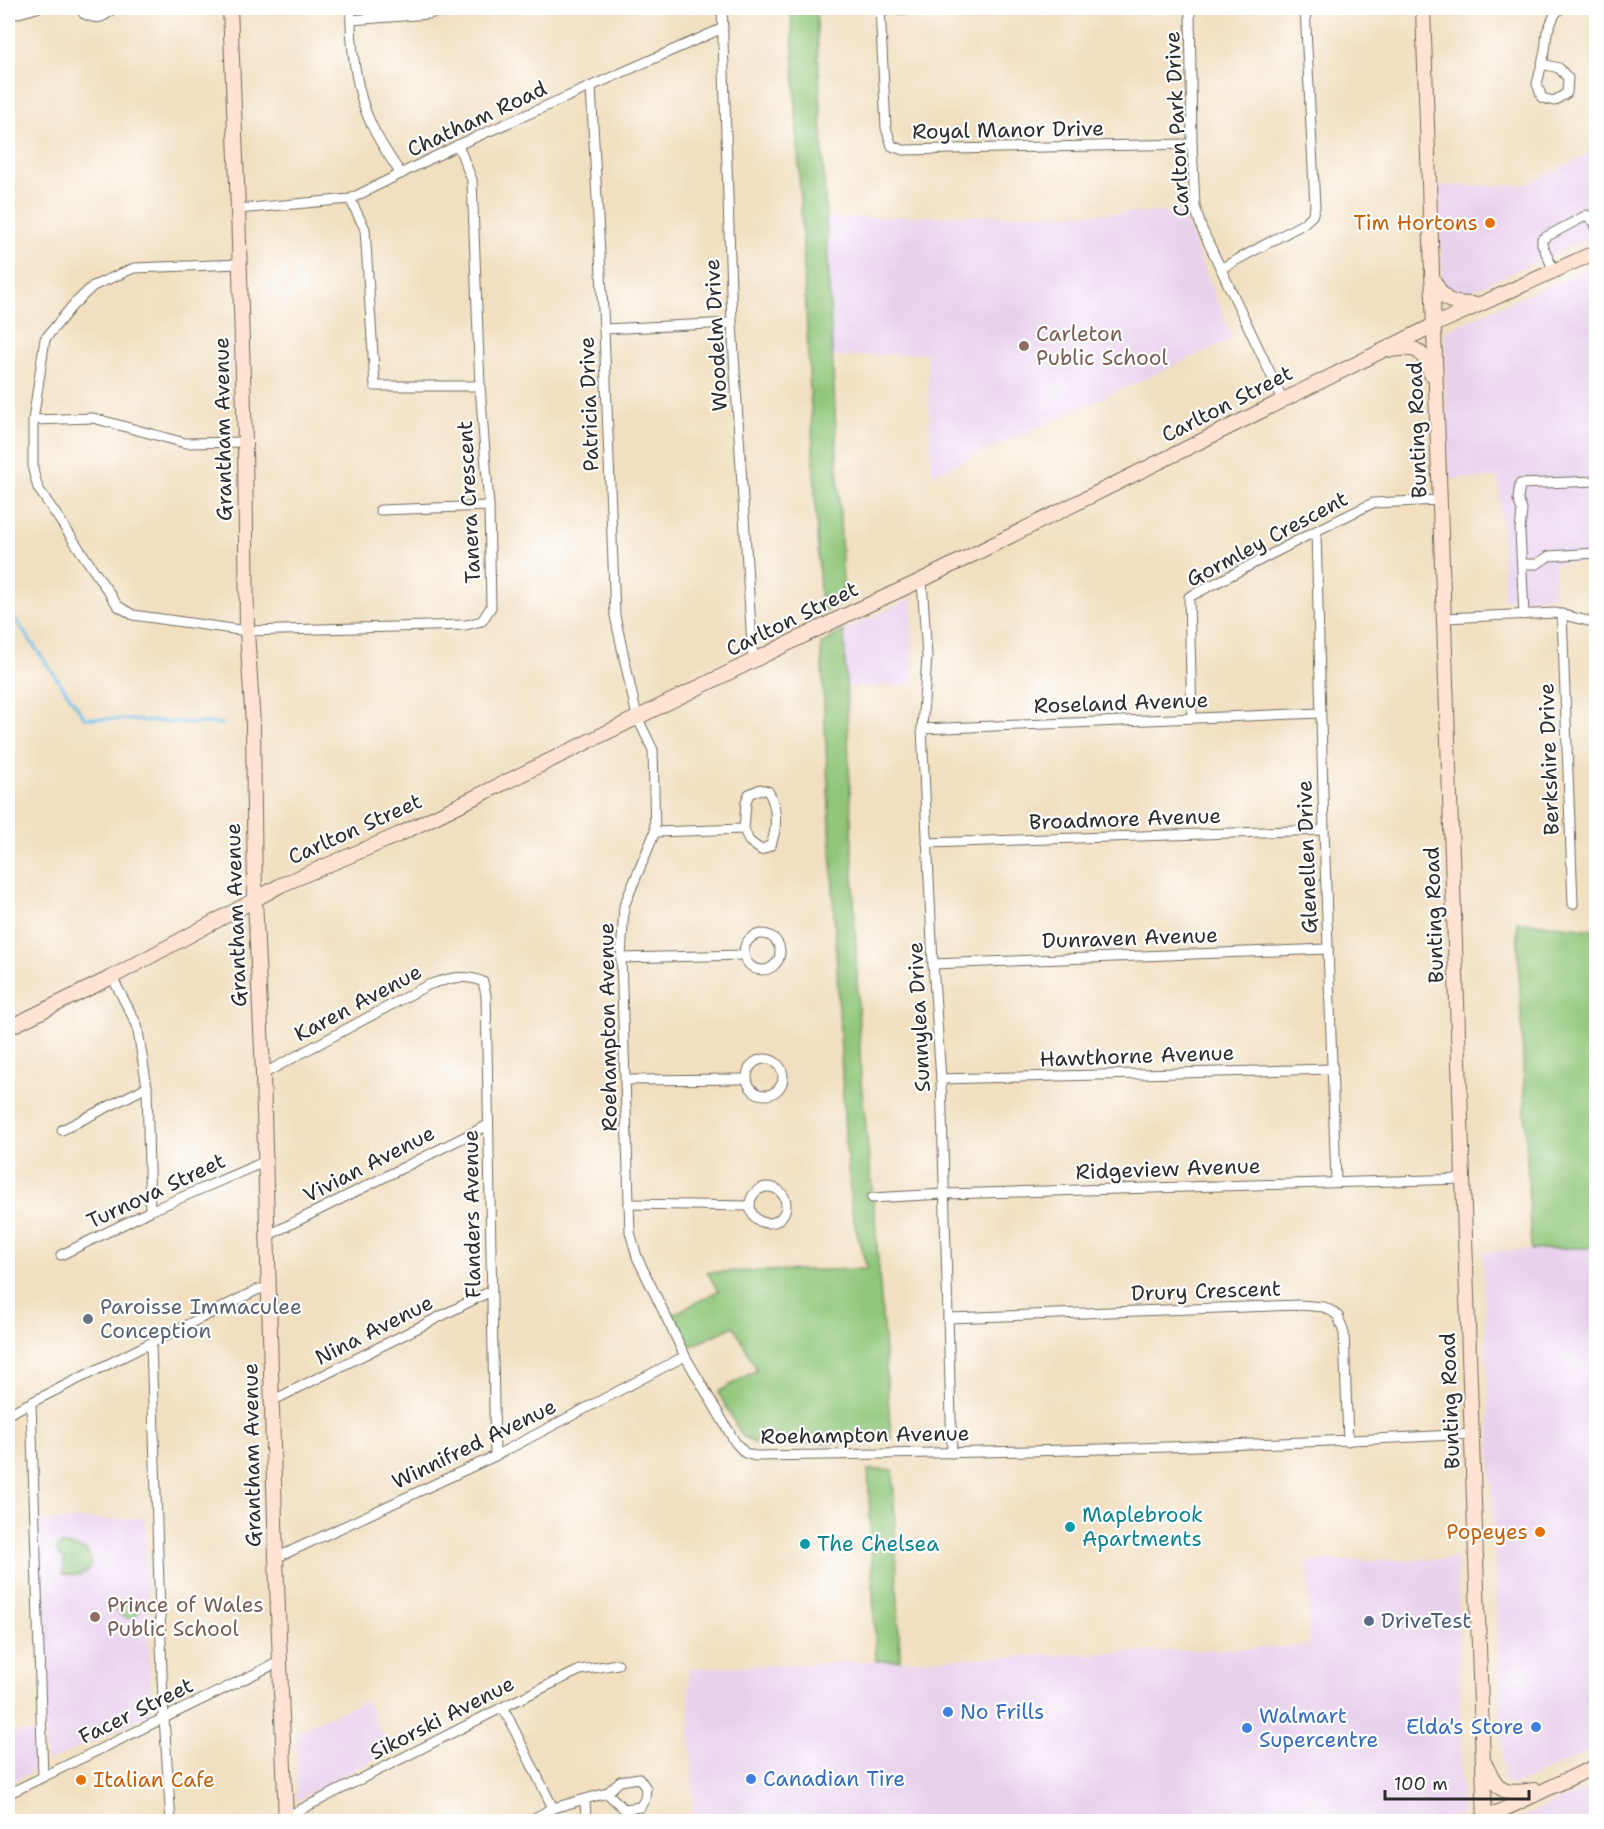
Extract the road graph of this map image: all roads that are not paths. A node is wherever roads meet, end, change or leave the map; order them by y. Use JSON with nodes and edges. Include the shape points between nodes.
{"nodes":[{"id":1,"x":37,"y":8,"type":"edge"},
{"id":2,"x":81,"y":8,"type":"edge"},
{"id":3,"x":111,"y":8,"type":"edge"},
{"id":4,"x":230,"y":8,"type":"edge"},
{"id":5,"x":351,"y":8,"type":"edge"},
{"id":6,"x":453,"y":8,"type":"edge"},
{"id":7,"x":722,"y":8,"type":"edge"},
{"id":8,"x":943,"y":8,"type":"edge"},
{"id":9,"x":1190,"y":8,"type":"edge"},
{"id":10,"x":1305,"y":8,"type":"edge"},
{"id":11,"x":1423,"y":8,"type":"edge"},
{"id":12,"x":1561,"y":8,"type":"edge"},
{"id":13,"x":880,"y":9,"type":"edge"},
{"id":14,"x":8,"y":16,"type":"edge"},
{"id":15,"x":351,"y":20,"type":"junction"},
{"id":16,"x":723,"y":28,"type":"junction"},
{"id":17,"x":1542,"y":64,"type":"dead end"},
{"id":18,"x":591,"y":87,"type":"junction"},
{"id":19,"x":1192,"y":144,"type":"junction"},
{"id":20,"x":458,"y":145,"type":"junction"},
{"id":21,"x":401,"y":174,"type":"junction"},
{"id":22,"x":350,"y":200,"type":"junction"},
{"id":23,"x":238,"y":209,"type":"junction"},
{"id":24,"x":1596,"y":228,"type":"edge"},
{"id":25,"x":1596,"y":252,"type":"edge"},
{"id":26,"x":240,"y":264,"type":"junction"},
{"id":27,"x":1222,"y":268,"type":"junction"},
{"id":28,"x":1554,"y":271,"type":"junction"},
{"id":29,"x":1432,"y":276,"type":"junction"},
{"id":30,"x":1480,"y":304,"type":"junction"},
{"id":31,"x":732,"y":323,"type":"junction"},
{"id":32,"x":1434,"y":325,"type":"junction"},
{"id":33,"x":604,"y":329,"type":"junction"},
{"id":34,"x":1380,"y":351,"type":"junction"},
{"id":35,"x":480,"y":386,"type":"junction"},
{"id":36,"x":1436,"y":386,"type":"junction"},
{"id":37,"x":1283,"y":399,"type":"junction"},
{"id":38,"x":33,"y":420,"type":"junction"},
{"id":39,"x":245,"y":442,"type":"junction"},
{"id":40,"x":1596,"y":481,"type":"edge"},
{"id":41,"x":1441,"y":500,"type":"junction"},
{"id":42,"x":489,"y":506,"type":"junction"},
{"id":43,"x":380,"y":510,"type":"dead end"},
{"id":44,"x":1316,"y":531,"type":"junction"},
{"id":45,"x":1596,"y":553,"type":"edge"},
{"id":46,"x":1522,"y":564,"type":"junction"},
{"id":47,"x":922,"y":580,"type":"junction"},
{"id":48,"x":1562,"y":614,"type":"junction"},
{"id":49,"x":1524,"y":615,"type":"junction"},
{"id":50,"x":1445,"y":618,"type":"junction"},
{"id":51,"x":1596,"y":623,"type":"edge"},
{"id":52,"x":247,"y":631,"type":"junction"},
{"id":53,"x":753,"y":661,"type":"junction"},
{"id":54,"x":1320,"y":713,"type":"junction"},
{"id":55,"x":637,"y":717,"type":"junction"},
{"id":56,"x":1192,"y":718,"type":"junction"},
{"id":57,"x":922,"y":729,"type":"junction"},
{"id":58,"x":744,"y":829,"type":"junction"},
{"id":59,"x":1324,"y":830,"type":"junction"},
{"id":60,"x":656,"y":832,"type":"junction"},
{"id":61,"x":927,"y":843,"type":"junction"},
{"id":62,"x":255,"y":899,"type":"junction"},
{"id":63,"x":1573,"y":904,"type":"dead end"},
{"id":64,"x":1328,"y":949,"type":"junction"},
{"id":65,"x":744,"y":955,"type":"dead end"},
{"id":66,"x":621,"y":958,"type":"junction"},
{"id":67,"x":933,"y":964,"type":"junction"},
{"id":68,"x":112,"y":977,"type":"junction"},
{"id":69,"x":473,"y":977,"type":"joint"},
{"id":70,"x":8,"y":1028,"type":"edge"},
{"id":71,"x":1333,"y":1069,"type":"junction"},
{"id":72,"x":263,"y":1074,"type":"junction"},
{"id":73,"x":747,"y":1078,"type":"dead end"},
{"id":74,"x":626,"y":1080,"type":"junction"},
{"id":75,"x":941,"y":1080,"type":"junction"},
{"id":76,"x":147,"y":1087,"type":"junction"},
{"id":77,"x":488,"y":1125,"type":"junction"},
{"id":78,"x":62,"y":1130,"type":"dead end"},
{"id":79,"x":266,"y":1161,"type":"junction"},
{"id":80,"x":1464,"y":1179,"type":"junction"},
{"id":81,"x":1336,"y":1182,"type":"junction"},
{"id":82,"x":945,"y":1194,"type":"junction"},
{"id":83,"x":872,"y":1198,"type":"dead end"},
{"id":84,"x":629,"y":1204,"type":"junction"},
{"id":85,"x":750,"y":1206,"type":"junction"},
{"id":86,"x":150,"y":1212,"type":"junction"},
{"id":87,"x":267,"y":1236,"type":"junction"},
{"id":88,"x":61,"y":1254,"type":"dead end"},
{"id":89,"x":269,"y":1287,"type":"junction"},
{"id":90,"x":491,"y":1291,"type":"junction"},
{"id":91,"x":948,"y":1318,"type":"junction"},
{"id":92,"x":151,"y":1344,"type":"junction"},
{"id":93,"x":685,"y":1356,"type":"junction"},
{"id":94,"x":272,"y":1401,"type":"junction"},
{"id":95,"x":31,"y":1403,"type":"junction"},
{"id":96,"x":8,"y":1414,"type":"edge"},
{"id":97,"x":1472,"y":1434,"type":"junction"},
{"id":98,"x":1348,"y":1441,"type":"junction"},
{"id":99,"x":952,"y":1453,"type":"junction"},
{"id":100,"x":495,"y":1456,"type":"junction"},
{"id":101,"x":276,"y":1558,"type":"junction"},
{"id":102,"x":281,"y":1661,"type":"junction"},
{"id":103,"x":618,"y":1664,"type":"dead end"},
{"id":104,"x":503,"y":1707,"type":"junction"},
{"id":105,"x":165,"y":1717,"type":"junction"},
{"id":106,"x":1483,"y":1760,"type":"junction"},
{"id":107,"x":1596,"y":1766,"type":"edge"},
{"id":108,"x":43,"y":1776,"type":"junction"},
{"id":109,"x":1546,"y":1789,"type":"junction"},
{"id":110,"x":607,"y":1793,"type":"dead end"},
{"id":111,"x":8,"y":1794,"type":"edge"},
{"id":112,"x":585,"y":1800,"type":"junction"},
{"id":113,"x":553,"y":1808,"type":"junction"},
{"id":114,"x":286,"y":1819,"type":"edge"},
{"id":115,"x":1483,"y":1820,"type":"edge"},
{"id":116,"x":171,"y":1821,"type":"edge"},
{"id":117,"x":527,"y":1821,"type":"edge"},
{"id":118,"x":586,"y":1821,"type":"edge"}],
"edges":[{"from":1,"to":14,"type":"street"},
{"from":2,"to":3,"type":"street","via":[[95,19],[106,16]]},
{"from":4,"to":23,"type":"main road","name":"Grantham Avenue"},
{"from":5,"to":15,"type":"street"},
{"from":6,"to":15,"type":"street","via":[[429,15]]},
{"from":7,"to":16,"type":"street","name":"Woodelm Drive"},
{"from":8,"to":13,"type":"street"},
{"from":9,"to":19,"type":"street","name":"Carlton Park Drive"},
{"from":10,"to":27,"type":"street","via":[[1315,207],[1304,224]]},
{"from":11,"to":29,"type":"main road","name":"Bunting Road"},
{"from":12,"to":17,"type":"street","via":[[1547,32]]},
{"from":13,"to":19,"type":"street","name":"Royal Manor Drive","via":[[886,129],[892,146],[903,150]]},
{"from":15,"to":21,"type":"street","via":[[361,94],[371,126]]},
{"from":16,"to":18,"type":"street","name":"Chatham Road"},
{"from":16,"to":31,"type":"street","name":"Woodelm Drive"},
{"from":18,"to":20,"type":"street","name":"Chatham Road"},
{"from":18,"to":33,"type":"street","name":"Patricia Drive"},
{"from":19,"to":27,"type":"street","name":"Carlton Park Drive","via":[[1201,227]]},
{"from":20,"to":21,"type":"street","name":"Chatham Road"},
{"from":20,"to":35,"type":"street","name":"Tanera Crescent","via":[[472,180]]},
{"from":21,"to":22,"type":"street","name":"Chatham Road"},
{"from":22,"to":23,"type":"street","name":"Chatham Road"},
{"from":22,"to":35,"type":"street","via":[[365,229],[375,386]]},
{"from":23,"to":26,"type":"main road","name":"Grantham Avenue"},
{"from":24,"to":28,"type":"street","via":[[1587,215],[1542,239]]},
{"from":25,"to":28,"type":"main road","name":"Carlton Street"},
{"from":26,"to":38,"type":"street","via":[[134,268],[93,286],[45,339]]},
{"from":26,"to":39,"type":"main road","name":"Grantham Avenue"},
{"from":27,"to":37,"type":"street","name":"Carlton Park Drive"},
{"from":28,"to":30,"type":"main road","name":"Carlton Street"},
{"from":29,"to":30,"type":"main road","via":[[1442,296],[1455,304]]},
{"from":29,"to":32,"type":"main road","name":"Bunting Road"},
{"from":30,"to":32,"type":"main road","name":"Carlton Street"},
{"from":31,"to":33,"type":"street"},
{"from":31,"to":53,"type":"street","name":"Woodelm Drive"},
{"from":32,"to":34,"type":"main road","name":"Carlton Street"},
{"from":32,"to":36,"type":"main road","name":"Bunting Road"},
{"from":33,"to":55,"type":"street","name":"Patricia Drive","via":[[615,616]]},
{"from":34,"to":36,"type":"main road","via":[[1408,347],[1417,350],[1424,356]]},
{"from":34,"to":37,"type":"main road","name":"Carlton Street"},
{"from":35,"to":42,"type":"street","name":"Tanera Crescent"},
{"from":36,"to":41,"type":"main road","name":"Bunting Road"},
{"from":37,"to":47,"type":"main road","name":"Carlton Street"},
{"from":38,"to":39,"type":"street","via":[[93,418],[185,443]]},
{"from":38,"to":52,"type":"street","via":[[33,470],[38,488],[118,606],[133,615]]},
{"from":39,"to":52,"type":"main road","name":"Grantham Avenue"},
{"from":40,"to":46,"type":"street","via":[[1520,484]]},
{"from":41,"to":44,"type":"street","name":"Gormley Crescent","via":[[1373,503]]},
{"from":41,"to":50,"type":"main road","name":"Bunting Road"},
{"from":42,"to":43,"type":"street"},
{"from":42,"to":52,"type":"street","name":"Tanera Crescent","via":[[491,607],[482,621],[466,626]]},
{"from":44,"to":54,"type":"street","name":"Glenellen Drive"},
{"from":44,"to":56,"type":"street","name":"Gormley Crescent","via":[[1188,597]]},
{"from":45,"to":46,"type":"street","via":[[1549,556],[1537,564]]},
{"from":46,"to":49,"type":"street"},
{"from":47,"to":53,"type":"main road","name":"Carlton Street"},
{"from":47,"to":57,"type":"street","name":"Sunnylea Drive","via":[[927,657]]},
{"from":48,"to":49,"type":"street"},
{"from":48,"to":51,"type":"street"},
{"from":48,"to":63,"type":"street","name":"Berkshire Drive"},
{"from":49,"to":50,"type":"street"},
{"from":50,"to":80,"type":"main road","name":"Bunting Road"},
{"from":52,"to":62,"type":"main road","name":"Grantham Avenue","via":[[253,725]]},
{"from":53,"to":55,"type":"main road","name":"Carlton Street"},
{"from":54,"to":56,"type":"street","name":"Roseland Avenue"},
{"from":54,"to":59,"type":"street","name":"Glenellen Drive"},
{"from":55,"to":60,"type":"street","name":"Roehampton Avenue","via":[[653,750]]},
{"from":55,"to":62,"type":"main road","name":"Carlton Street","via":[[398,835]]},
{"from":56,"to":57,"type":"street","name":"Roseland Avenue"},
{"from":57,"to":61,"type":"street","name":"Sunnylea Drive"},
{"from":58,"to":58,"type":"street","via":[[749,841],[761,850],[771,845],[776,833],[774,800],[768,791],[760,789],[749,794]]},
{"from":58,"to":60,"type":"street"},
{"from":59,"to":61,"type":"street","name":"Broadmore Avenue"},
{"from":59,"to":64,"type":"street","name":"Glenellen Drive"},
{"from":60,"to":66,"type":"street","name":"Roehampton Avenue","via":[[624,906]]},
{"from":61,"to":67,"type":"street","name":"Sunnylea Drive"},
{"from":62,"to":68,"type":"main road","name":"Carlton Street"},
{"from":62,"to":72,"type":"main road","name":"Grantham Avenue"},
{"from":64,"to":67,"type":"street","name":"Dunraven Avenue"},
{"from":64,"to":71,"type":"street","name":"Glenellen Drive"},
{"from":65,"to":66,"type":"street"},
{"from":66,"to":74,"type":"street","name":"Roehampton Avenue"},
{"from":67,"to":75,"type":"street","name":"Sunnylea Drive"},
{"from":68,"to":70,"type":"main road","name":"Carlton Street"},
{"from":68,"to":76,"type":"street","via":[[137,1025]]},
{"from":69,"to":72,"type":"street","name":"Karen Avenue","via":[[450,978],[428,985]]},
{"from":69,"to":77,"type":"street","name":"Flanders Avenue","via":[[483,982],[486,994]]},
{"from":71,"to":75,"type":"street","name":"Hawthorne Avenue"},
{"from":71,"to":81,"type":"street","name":"Glenellen Drive"},
{"from":72,"to":79,"type":"main road","name":"Grantham Avenue"},
{"from":73,"to":74,"type":"street"},
{"from":74,"to":84,"type":"street","name":"Roehampton Avenue"},
{"from":75,"to":82,"type":"street","name":"Sunnylea Drive"},
{"from":76,"to":78,"type":"street"},
{"from":76,"to":86,"type":"street"},
{"from":77,"to":87,"type":"street","name":"Vivian Avenue"},
{"from":77,"to":90,"type":"street","name":"Flanders Avenue"},
{"from":79,"to":86,"type":"street","name":"Turnova Street"},
{"from":79,"to":87,"type":"main road","name":"Grantham Avenue"},
{"from":80,"to":81,"type":"street","name":"Ridgeview Avenue"},
{"from":80,"to":97,"type":"main road","name":"Bunting Road"},
{"from":81,"to":82,"type":"street","name":"Ridgeview Avenue"},
{"from":82,"to":83,"type":"street","name":"Ridgeview Avenue"},
{"from":82,"to":91,"type":"street","name":"Sunnylea Drive"},
{"from":84,"to":85,"type":"street"},
{"from":84,"to":93,"type":"street","name":"Roehampton Avenue","via":[[630,1232],[637,1257]]},
{"from":85,"to":85,"type":"street","via":[[756,1191],[766,1186],[782,1192],[787,1203],[784,1214],[770,1223],[754,1217]]},
{"from":86,"to":88,"type":"street","name":"Turnova Street"},
{"from":87,"to":89,"type":"main road","name":"Grantham Avenue"},
{"from":89,"to":92,"type":"street"},
{"from":89,"to":94,"type":"main road","name":"Grantham Avenue"},
{"from":90,"to":94,"type":"street","name":"Nina Avenue"},
{"from":90,"to":100,"type":"street","name":"Flanders Avenue"},
{"from":91,"to":98,"type":"street","name":"Drury Crescent","via":[[1324,1307],[1338,1316],[1344,1333]]},
{"from":91,"to":99,"type":"street","name":"Sunnylea Drive"},
{"from":92,"to":95,"type":"street"},
{"from":92,"to":105,"type":"street"},
{"from":93,"to":99,"type":"street","name":"Roehampton Avenue","via":[[745,1453]]},
{"from":93,"to":100,"type":"street","name":"Winnifred Avenue"},
{"from":94,"to":101,"type":"main road","name":"Grantham Avenue"},
{"from":95,"to":96,"type":"street"},
{"from":95,"to":108,"type":"street"},
{"from":97,"to":98,"type":"street","name":"Roehampton Avenue"},
{"from":97,"to":106,"type":"main road","name":"Bunting Road"},
{"from":98,"to":99,"type":"street","name":"Roehampton Avenue"},
{"from":100,"to":101,"type":"street","name":"Winnifred Avenue"},
{"from":101,"to":102,"type":"main road","name":"Grantham Avenue"},
{"from":102,"to":105,"type":"street","name":"Facer Street"},
{"from":102,"to":114,"type":"main road","name":"Grantham Avenue"},
{"from":103,"to":104,"type":"street","name":"Sikorski Avenue","via":[[580,1670]]},
{"from":104,"to":113,"type":"street"},
{"from":104,"to":114,"type":"street","name":"Sikorski Avenue"},
{"from":105,"to":108,"type":"street","name":"Facer Street"},
{"from":105,"to":116,"type":"street"},
{"from":106,"to":109,"type":"main road","via":[[1502,1789],[1514,1793]]},
{"from":106,"to":115,"type":"main road","name":"Bunting Road"},
{"from":107,"to":109,"type":"main road"},
{"from":108,"to":111,"type":"street","name":"Facer Street"},
{"from":109,"to":115,"type":"main road"},
{"from":110,"to":112,"type":"street"},
{"from":112,"to":113,"type":"street"},
{"from":112,"to":118,"type":"street"},
{"from":113,"to":117,"type":"street"}]}
